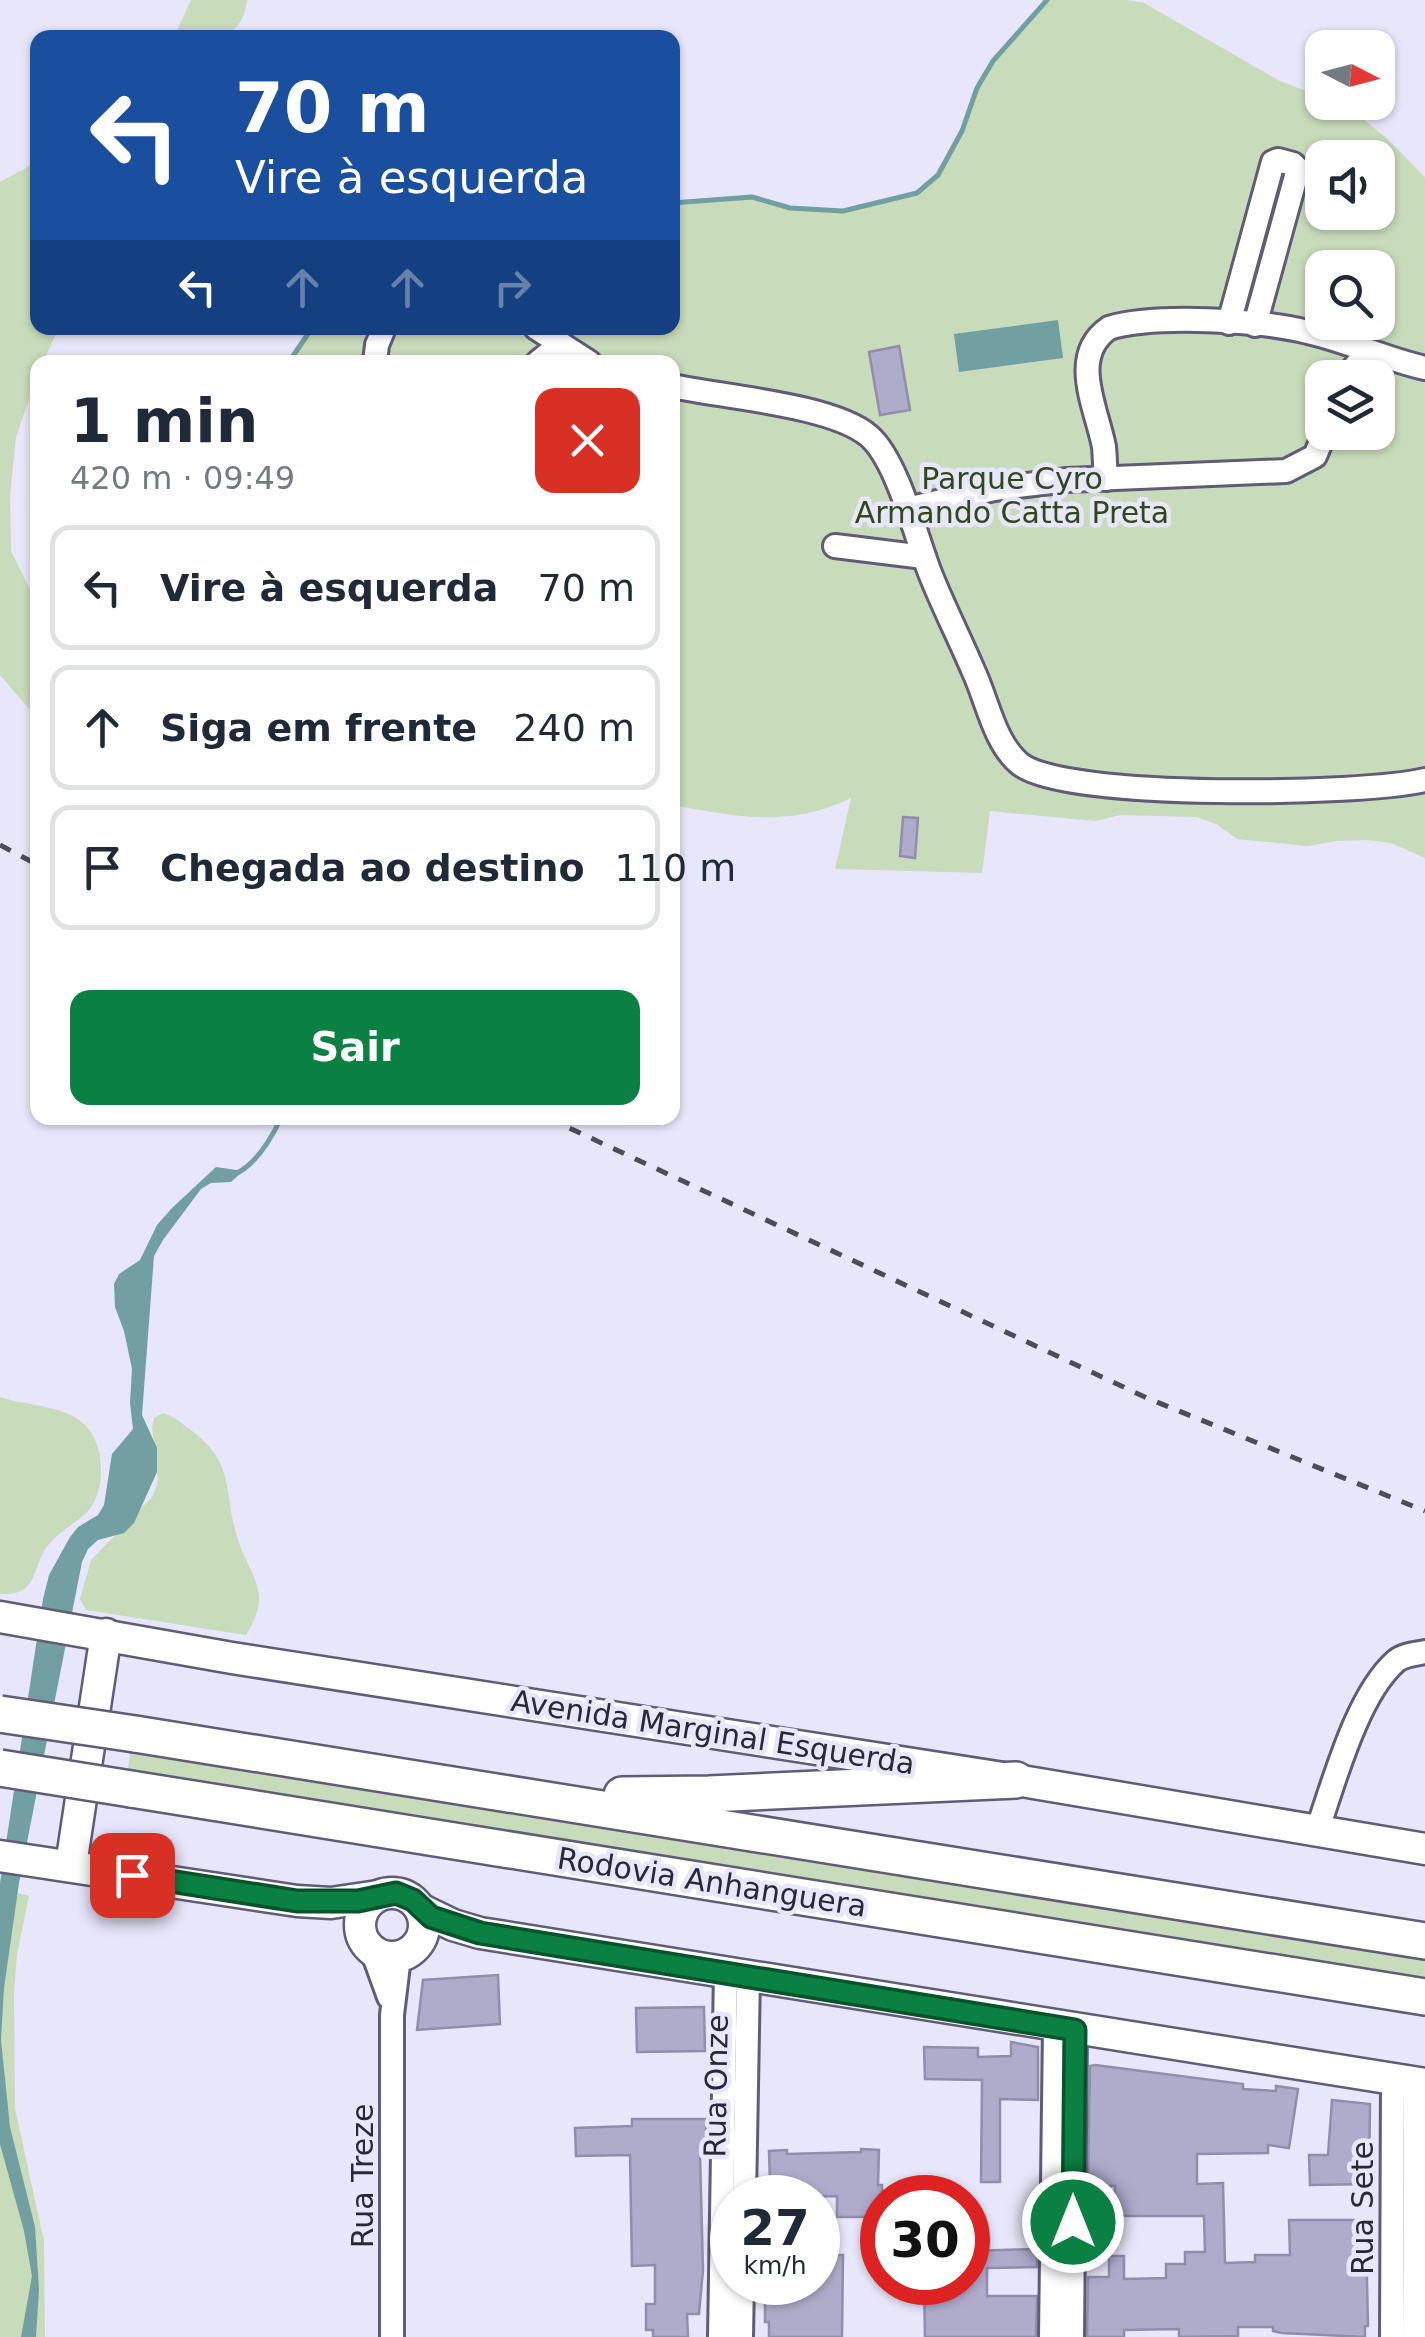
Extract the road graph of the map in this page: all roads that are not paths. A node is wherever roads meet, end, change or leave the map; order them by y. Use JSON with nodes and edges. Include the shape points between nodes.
{"nodes":[{"id":1,"x":1229,"y":323,"type":"junction"},
{"id":2,"x":1255,"y":325,"type":"junction"},
{"id":3,"x":547,"y":335,"type":"edge"},
{"id":4,"x":562,"y":344,"type":"junction"},
{"id":5,"x":547,"y":355,"type":"edge"},
{"id":6,"x":578,"y":355,"type":"edge"},
{"id":7,"x":1393,"y":360,"type":"edge"},
{"id":8,"x":1395,"y":360,"type":"edge"},
{"id":9,"x":1425,"y":368,"type":"edge"},
{"id":10,"x":680,"y":387,"type":"edge"},
{"id":11,"x":1317,"y":450,"type":"edge"},
{"id":12,"x":1106,"y":478,"type":"junction"},
{"id":13,"x":907,"y":509,"type":"junction"},
{"id":14,"x":835,"y":546,"type":"dead end"},
{"id":15,"x":924,"y":557,"type":"junction"},
{"id":16,"x":1425,"y":780,"type":"edge"},
{"id":17,"x":12,"y":1619,"type":"edge"},
{"id":18,"x":96,"y":1632,"type":"junction"},
{"id":19,"x":1425,"y":1652,"type":"edge"},
{"id":20,"x":0,"y":1714,"type":"edge"},
{"id":21,"x":0,"y":1768,"type":"edge"},
{"id":22,"x":1016,"y":1780,"type":"junction"},
{"id":23,"x":516,"y":1796,"type":"junction"},
{"id":24,"x":1317,"y":1831,"type":"junction"},
{"id":25,"x":1425,"y":1849,"type":"edge"},
{"id":26,"x":0,"y":1856,"type":"edge"},
{"id":27,"x":63,"y":1864,"type":"junction"},
{"id":28,"x":378,"y":1896,"type":"junction"},
{"id":29,"x":297,"y":1901,"type":"junction"},
{"id":30,"x":420,"y":1910,"type":"junction"},
{"id":31,"x":480,"y":1933,"type":"junction"},
{"id":32,"x":1425,"y":1941,"type":"edge"},
{"id":33,"x":369,"y":1946,"type":"junction"},
{"id":34,"x":407,"y":1952,"type":"junction"},
{"id":35,"x":736,"y":1973,"type":"junction"},
{"id":36,"x":1425,"y":1996,"type":"edge"},
{"id":37,"x":392,"y":2015,"type":"junction"},
{"id":38,"x":1065,"y":2028,"type":"junction"},
{"id":39,"x":1411,"y":2082,"type":"edge"},
{"id":40,"x":743,"y":2175,"type":"edge"},
{"id":41,"x":1403,"y":2201,"type":"junction"},
{"id":42,"x":742,"y":2305,"type":"edge"},
{"id":43,"x":392,"y":2337,"type":"edge"},
{"id":44,"x":720,"y":2337,"type":"edge"},
{"id":45,"x":741,"y":2337,"type":"edge"},
{"id":46,"x":1052,"y":2337,"type":"edge"},
{"id":47,"x":1072,"y":2337,"type":"edge"},
{"id":48,"x":1392,"y":2337,"type":"edge"},
{"id":49,"x":1414,"y":2337,"type":"edge"}],
"edges":[{"from":1,"to":2,"type":"street"},
{"from":1,"to":2,"type":"street","via":[[1278,160],[1298,169]]},
{"from":1,"to":12,"type":"street","via":[[1152,320],[1104,332],[1091,351],[1086,380]]},
{"from":2,"to":7,"type":"street","via":[[1311,332]]},
{"from":3,"to":4,"type":"street"},
{"from":4,"to":5,"type":"street"},
{"from":4,"to":6,"type":"street"},
{"from":8,"to":9,"type":"street"},
{"from":10,"to":13,"type":"street","via":[[852,424],[880,448]]},
{"from":11,"to":12,"type":"street","via":[[1286,472]]},
{"from":12,"to":13,"type":"street","via":[[994,489]]},
{"from":13,"to":15,"type":"street"},
{"from":14,"to":15,"type":"street"},
{"from":15,"to":16,"type":"street","via":[[996,726],[1011,754],[1038,773],[1140,790],[1380,788]]},
{"from":17,"to":18,"type":"main road","name":"Avenida Marginal Esquerda"},
{"from":18,"to":22,"type":"main road","name":"Avenida Marginal Esquerda"},
{"from":18,"to":27,"type":"main road"},
{"from":19,"to":24,"type":"street","via":[[1399,1658],[1373,1686]]},
{"from":20,"to":23,"type":"highway","name":"Rodovia Anhanguera","bridge":true},
{"from":21,"to":36,"type":"highway","name":"Rodovia Anhanguera","bridge":true},
{"from":22,"to":23,"type":"highway"},
{"from":22,"to":24,"type":"main road","name":"Avenida Marginal Esquerda"},
{"from":23,"to":32,"type":"highway","name":"Rodovia Anhanguera"},
{"from":24,"to":25,"type":"main road","name":"Avenida Marginal Esquerda"},
{"from":26,"to":27,"type":"main road"},
{"from":27,"to":29,"type":"main road"},
{"from":28,"to":29,"type":"main road"},
{"from":28,"to":30,"type":"main road","via":[[405,1895]]},
{"from":28,"to":33,"type":"main road","via":[[360,1919]]},
{"from":29,"to":33,"type":"main road","via":[[353,1928]]},
{"from":30,"to":31,"type":"main road"},
{"from":30,"to":34,"type":"main road","via":[[423,1928]]},
{"from":31,"to":34,"type":"main road","via":[[436,1938]]},
{"from":31,"to":35,"type":"main road"},
{"from":33,"to":34,"type":"main road","via":[[388,1956]]},
{"from":33,"to":37,"type":"street","name":"Rua Treze"},
{"from":34,"to":37,"type":"street","name":"Rua Treze","via":[[398,1965]]},
{"from":35,"to":38,"type":"main road"},
{"from":35,"to":40,"type":"street","name":"Rua Onze"},
{"from":35,"to":44,"type":"street","name":"Rua Onze"},
{"from":37,"to":43,"type":"street","name":"Rua Treze"},
{"from":38,"to":39,"type":"main road"},
{"from":38,"to":46,"type":"street"},
{"from":38,"to":47,"type":"street"},
{"from":39,"to":41,"type":"street","name":"Rua Sete"},
{"from":41,"to":48,"type":"street","name":"Rua Sete"},
{"from":41,"to":49,"type":"street","name":"Rua Sete"},
{"from":42,"to":45,"type":"street"}]}
